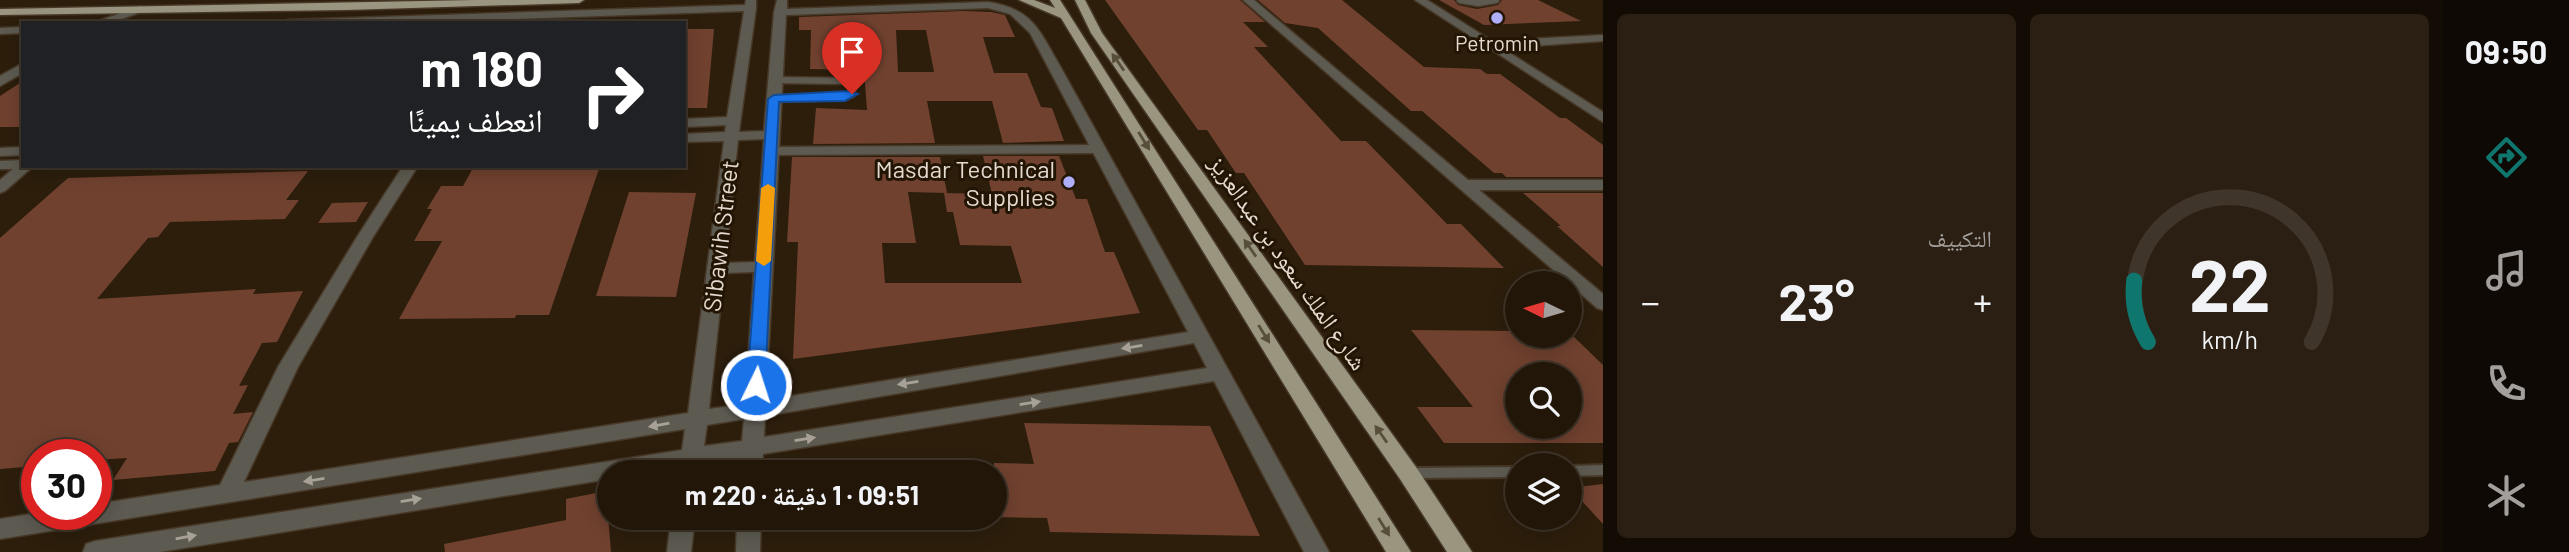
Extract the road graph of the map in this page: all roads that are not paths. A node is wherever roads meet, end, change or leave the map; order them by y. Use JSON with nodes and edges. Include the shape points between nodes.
{"nodes":[{"id":1,"x":346,"y":0,"type":"edge"},
{"id":2,"x":579,"y":0,"type":"edge"},
{"id":3,"x":1024,"y":0,"type":"edge"},
{"id":4,"x":1055,"y":0,"type":"edge"},
{"id":5,"x":1080,"y":0,"type":"edge"},
{"id":6,"x":1088,"y":0,"type":"edge"},
{"id":7,"x":1248,"y":0,"type":"edge"},
{"id":8,"x":1420,"y":0,"type":"edge"},
{"id":9,"x":1460,"y":0,"type":"edge"},
{"id":10,"x":1496,"y":0,"type":"edge"},
{"id":11,"x":751,"y":4,"type":"edge"},
{"id":12,"x":781,"y":6,"type":"edge"},
{"id":13,"x":182,"y":8,"type":"junction"},
{"id":14,"x":140,"y":9,"type":"junction"},
{"id":15,"x":71,"y":10,"type":"junction"},
{"id":16,"x":0,"y":12,"type":"edge"},
{"id":17,"x":1066,"y":16,"type":"junction"},
{"id":18,"x":88,"y":21,"type":"edge"},
{"id":19,"x":104,"y":21,"type":"edge"},
{"id":20,"x":336,"y":21,"type":"edge"},
{"id":21,"x":21,"y":30,"type":"edge"},
{"id":22,"x":0,"y":31,"type":"edge"},
{"id":23,"x":1097,"y":33,"type":"junction"},
{"id":24,"x":1603,"y":38,"type":"edge"},
{"id":25,"x":1489,"y":45,"type":"junction"},
{"id":26,"x":21,"y":69,"type":"edge"},
{"id":27,"x":775,"y":80,"type":"junction"},
{"id":28,"x":0,"y":82,"type":"edge"},
{"id":29,"x":774,"y":99,"type":"junction"},
{"id":30,"x":1603,"y":118,"type":"edge"},
{"id":31,"x":686,"y":123,"type":"edge"},
{"id":32,"x":733,"y":128,"type":"junction"},
{"id":33,"x":686,"y":138,"type":"edge"},
{"id":34,"x":771,"y":143,"type":"junction"},
{"id":35,"x":1098,"y":149,"type":"junction"},
{"id":36,"x":21,"y":151,"type":"edge"},
{"id":37,"x":0,"y":152,"type":"edge"},
{"id":38,"x":0,"y":165,"type":"edge"},
{"id":39,"x":21,"y":165,"type":"edge"},
{"id":40,"x":21,"y":168,"type":"edge"},
{"id":41,"x":410,"y":168,"type":"edge"},
{"id":42,"x":1465,"y":185,"type":"junction"},
{"id":43,"x":1603,"y":185,"type":"edge"},
{"id":44,"x":0,"y":188,"type":"edge"},
{"id":45,"x":763,"y":267,"type":"junction"},
{"id":46,"x":716,"y":268,"type":"junction"},
{"id":47,"x":1603,"y":304,"type":"edge"},
{"id":48,"x":1200,"y":336,"type":"junction"},
{"id":49,"x":1220,"y":373,"type":"junction"},
{"id":50,"x":755,"y":409,"type":"junction"},
{"id":51,"x":698,"y":418,"type":"junction"},
{"id":52,"x":752,"y":447,"type":"junction"},
{"id":53,"x":691,"y":460,"type":"edge"},
{"id":54,"x":707,"y":460,"type":"edge"},
{"id":55,"x":751,"y":460,"type":"edge"},
{"id":56,"x":1603,"y":470,"type":"edge"},
{"id":57,"x":1582,"y":471,"type":"edge"},
{"id":58,"x":1505,"y":472,"type":"edge"},
{"id":59,"x":1408,"y":473,"type":"junction"},
{"id":60,"x":597,"y":479,"type":"edge"},
{"id":61,"x":227,"y":494,"type":"junction"},
{"id":62,"x":112,"y":511,"type":"edge"},
{"id":63,"x":21,"y":526,"type":"edge"},
{"id":64,"x":0,"y":529,"type":"edge"},
{"id":65,"x":682,"y":530,"type":"edge"},
{"id":66,"x":749,"y":530,"type":"edge"},
{"id":67,"x":95,"y":552,"type":"edge"},
{"id":68,"x":679,"y":552,"type":"edge"},
{"id":69,"x":748,"y":552,"type":"edge"},
{"id":70,"x":1317,"y":552,"type":"edge"},
{"id":71,"x":1399,"y":552,"type":"edge"},
{"id":72,"x":1460,"y":552,"type":"edge"}],
"edges":[{"from":1,"to":13,"type":"main road"},
{"from":2,"to":13,"type":"main road"},
{"from":3,"to":17,"type":"main road"},
{"from":4,"to":17,"type":"main road"},
{"from":5,"to":23,"type":"main road","name":"شارع الملك سعود بن عبدالعزيز"},
{"from":6,"to":23,"type":"main road"},
{"from":7,"to":42,"type":"street"},
{"from":8,"to":25,"type":"street"},
{"from":9,"to":10,"type":"lane"},
{"from":11,"to":20,"type":"street"},
{"from":11,"to":32,"type":"street","name":"Sibawih Street"},
{"from":12,"to":27,"type":"street","name":"Sibawih Street"},
{"from":12,"to":35,"type":"street","via":[[988,5],[1023,14]]},
{"from":13,"to":14,"type":"main road"},
{"from":14,"to":15,"type":"main road"},
{"from":14,"to":19,"type":"street"},
{"from":15,"to":16,"type":"main road"},
{"from":15,"to":18,"type":"street","via":[[90,14]]},
{"from":17,"to":71,"type":"main road","one_way":true},
{"from":21,"to":22,"type":"street"},
{"from":59,"to":23,"type":"main road","name":"شارع الملك سعود بن عبدالعزيز","one_way":true},
{"from":24,"to":25,"type":"street"},
{"from":25,"to":30,"type":"street"},
{"from":26,"to":28,"type":"street"},
{"from":27,"to":29,"type":"street","name":"Sibawih Street"},
{"from":27,"to":29,"type":"lane","via":[[853,85],[852,94],[845,97]]},
{"from":29,"to":34,"type":"street","name":"Sibawih Street"},
{"from":31,"to":32,"type":"street"},
{"from":32,"to":33,"type":"street"},
{"from":32,"to":34,"type":"street"},
{"from":32,"to":46,"type":"street","name":"Sibawih Street"},
{"from":34,"to":35,"type":"lane"},
{"from":34,"to":45,"type":"street","name":"Sibawih Street"},
{"from":35,"to":48,"type":"street"},
{"from":36,"to":37,"type":"street"},
{"from":38,"to":39,"type":"street"},
{"from":40,"to":44,"type":"street"},
{"from":41,"to":61,"type":"street","via":[[288,367]]},
{"from":42,"to":43,"type":"street"},
{"from":42,"to":47,"type":"street"},
{"from":45,"to":46,"type":"street"},
{"from":45,"to":50,"type":"street","name":"Sibawih Street"},
{"from":46,"to":51,"type":"street","name":"Sibawih Street"},
{"from":48,"to":49,"type":"street"},
{"from":48,"to":50,"type":"street","one_way":true},
{"from":52,"to":49,"type":"street","one_way":true},
{"from":49,"to":70,"type":"street"},
{"from":50,"to":51,"type":"street"},
{"from":50,"to":52,"type":"street","name":"Sibawih Street"},
{"from":51,"to":53,"type":"street","name":"Sibawih Street"},
{"from":51,"to":61,"type":"street","one_way":true},
{"from":52,"to":54,"type":"street"},
{"from":52,"to":55,"type":"street","name":"Sibawih Street"},
{"from":56,"to":57,"type":"lane"},
{"from":58,"to":59,"type":"lane"},
{"from":59,"to":72,"type":"main road","name":"شارع الملك سعود بن عبدالعزيز"},
{"from":67,"to":60,"type":"street","one_way":true},
{"from":61,"to":62,"type":"street"},
{"from":63,"to":64,"type":"street"},
{"from":65,"to":68,"type":"street"},
{"from":66,"to":69,"type":"street"}]}
